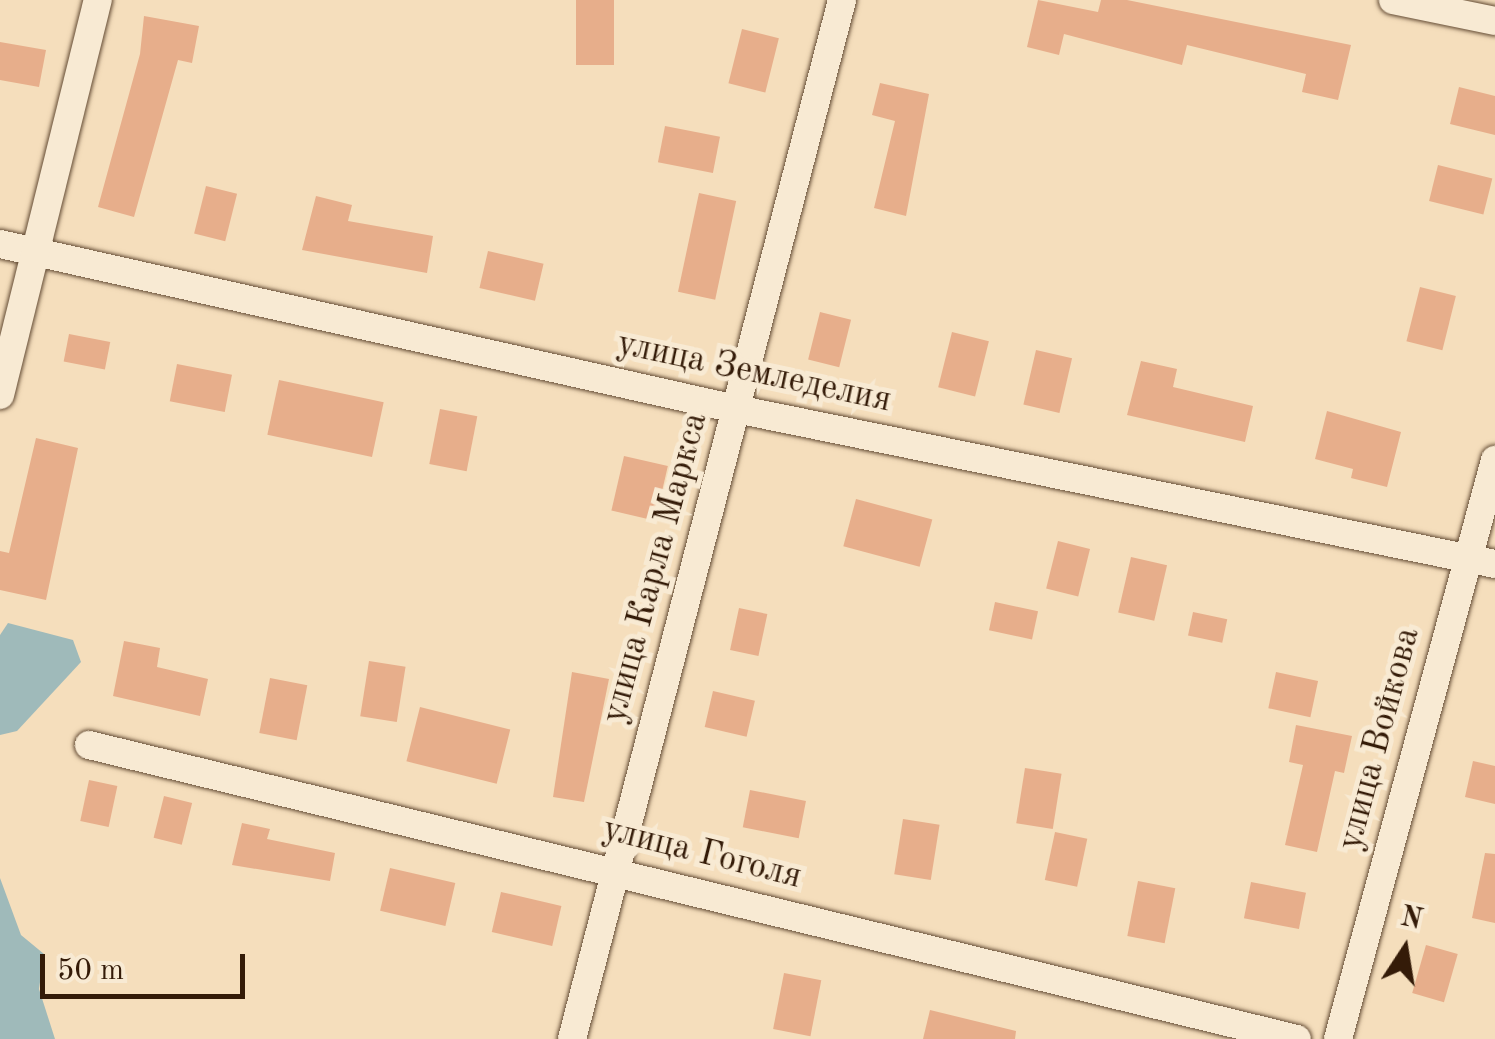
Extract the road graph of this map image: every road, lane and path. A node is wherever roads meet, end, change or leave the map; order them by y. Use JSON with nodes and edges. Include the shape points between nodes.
{"nodes":[{"id":1,"x":98,"y":0,"type":"edge"},
{"id":2,"x":842,"y":0,"type":"edge"},
{"id":3,"x":1393,"y":0,"type":"edge"},
{"id":4,"x":1495,"y":21,"type":"edge"},
{"id":5,"x":0,"y":244,"type":"edge"},
{"id":6,"x":38,"y":252,"type":"junction"},
{"id":7,"x":0,"y":395,"type":"edge"},
{"id":8,"x":736,"y":409,"type":"junction"},
{"id":9,"x":1495,"y":460,"type":"edge"},
{"id":10,"x":1482,"y":561,"type":"edge"},
{"id":11,"x":89,"y":745,"type":"dead end"},
{"id":12,"x":616,"y":871,"type":"junction"},
{"id":13,"x":572,"y":1039,"type":"edge"},
{"id":14,"x":1297,"y":1039,"type":"edge"},
{"id":15,"x":1338,"y":1039,"type":"edge"}],
"edges":[{"from":1,"to":6,"type":"street"},
{"from":2,"to":8,"type":"street","name":"улица Карла Маркса"},
{"from":3,"to":4,"type":"street"},
{"from":5,"to":6,"type":"street","name":"улица Земледелия"},
{"from":6,"to":7,"type":"street"},
{"from":6,"to":8,"type":"street","name":"улица Земледелия"},
{"from":8,"to":10,"type":"street","name":"улица Земледелия"},
{"from":8,"to":12,"type":"street","name":"улица Карла Маркса"},
{"from":9,"to":10,"type":"street","name":"улица Войкова"},
{"from":10,"to":15,"type":"street","name":"улица Войкова"},
{"from":11,"to":12,"type":"street","name":"улица Гоголя"},
{"from":12,"to":13,"type":"street","name":"улица Карла Маркса"},
{"from":12,"to":14,"type":"street","name":"улица Гоголя"}]}
